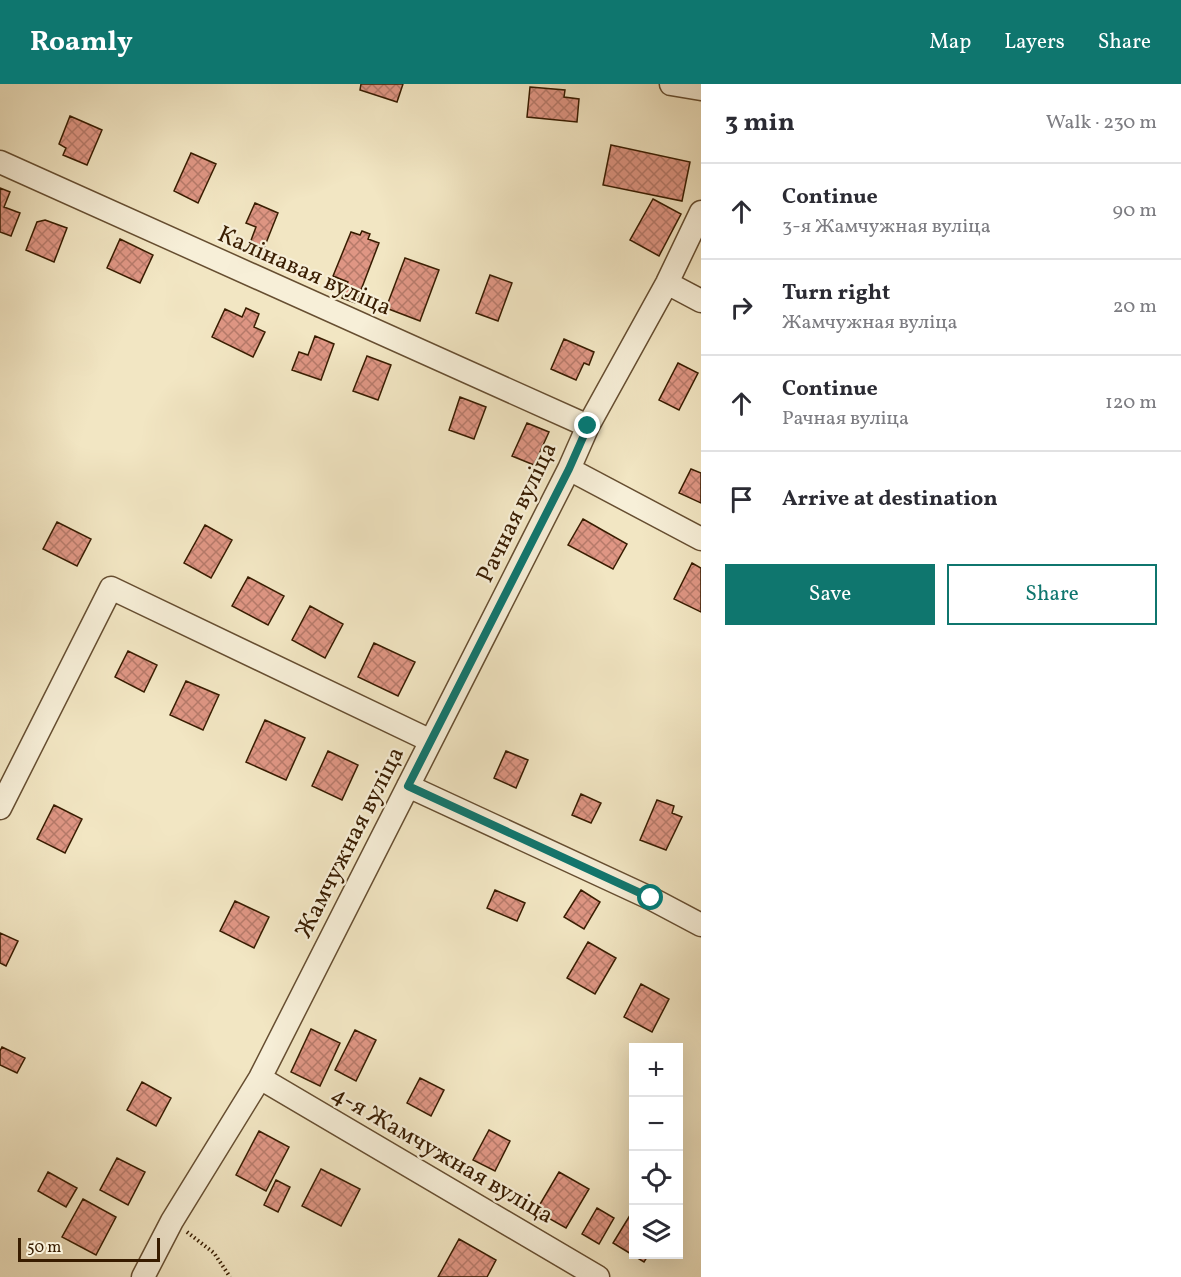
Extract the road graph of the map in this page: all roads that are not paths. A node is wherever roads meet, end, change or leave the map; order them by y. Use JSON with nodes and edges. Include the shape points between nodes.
{"nodes":[{"id":1,"x":671,"y":84,"type":"edge"},
{"id":2,"x":701,"y":89,"type":"edge"},
{"id":3,"x":0,"y":162,"type":"edge"},
{"id":4,"x":701,"y":212,"type":"edge"},
{"id":5,"x":667,"y":283,"type":"junction"},
{"id":6,"x":701,"y":301,"type":"edge"},
{"id":7,"x":588,"y":426,"type":"junction"},
{"id":8,"x":569,"y":469,"type":"junction"},
{"id":9,"x":701,"y":539,"type":"edge"},
{"id":10,"x":431,"y":741,"type":"junction"},
{"id":11,"x":408,"y":786,"type":"junction"},
{"id":12,"x":0,"y":808,"type":"edge"},
{"id":13,"x":701,"y":925,"type":"edge"},
{"id":14,"x":260,"y":1078,"type":"junction"},
{"id":15,"x":143,"y":1277,"type":"edge"},
{"id":16,"x":598,"y":1277,"type":"edge"}],
"edges":[{"from":1,"to":2,"type":"street"},
{"from":3,"to":7,"type":"street","name":"Калінавая вуліца"},
{"from":4,"to":5,"type":"street","name":"Рачная вуліца"},
{"from":5,"to":6,"type":"street"},
{"from":5,"to":7,"type":"street","name":"Рачная вуліца"},
{"from":7,"to":8,"type":"street","name":"Рачная вуліца"},
{"from":8,"to":9,"type":"street"},
{"from":8,"to":10,"type":"street","name":"Рачная вуліца"},
{"from":10,"to":11,"type":"street","name":"Жамчужная вуліца"},
{"from":10,"to":12,"type":"street","name":"Жамчужная вуліца","via":[[111,588]]},
{"from":11,"to":13,"type":"street"},
{"from":11,"to":14,"type":"street","name":"Жамчужная вуліца"},
{"from":14,"to":15,"type":"street","name":"Жамчужная вуліца","via":[[172,1221]]},
{"from":14,"to":16,"type":"street","name":"4-я Жамчужная вуліца"}]}
